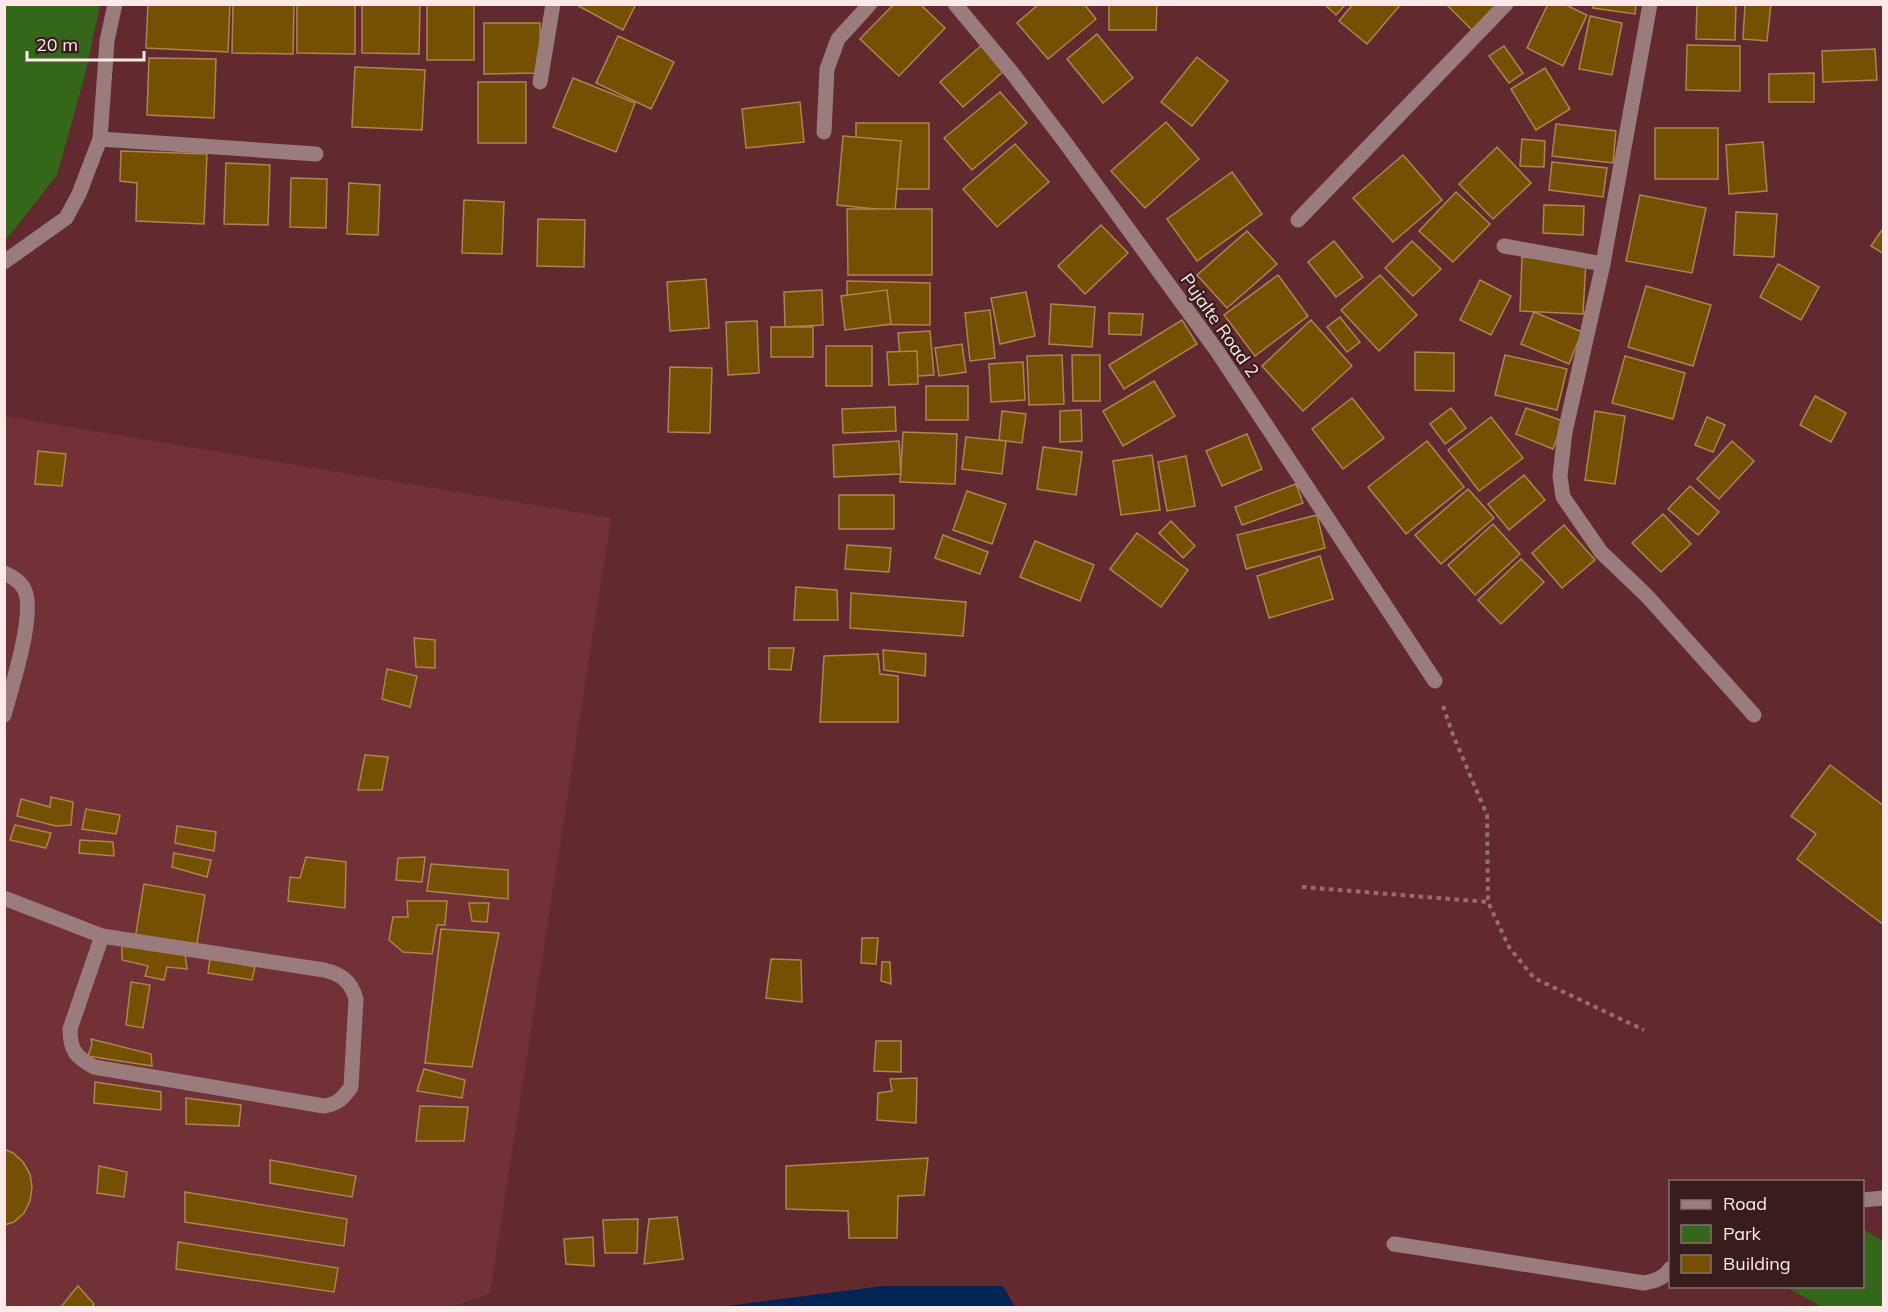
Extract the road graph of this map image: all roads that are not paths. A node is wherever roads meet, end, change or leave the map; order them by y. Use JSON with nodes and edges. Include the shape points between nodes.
{"nodes":[{"id":1,"x":116,"y":4,"type":"edge"},
{"id":2,"x":553,"y":4,"type":"edge"},
{"id":3,"x":870,"y":4,"type":"edge"},
{"id":4,"x":956,"y":4,"type":"edge"},
{"id":5,"x":1506,"y":4,"type":"edge"},
{"id":6,"x":1650,"y":4,"type":"edge"},
{"id":7,"x":540,"y":81,"type":"dead end"},
{"id":8,"x":824,"y":132,"type":"dead end"},
{"id":9,"x":100,"y":139,"type":"junction"},
{"id":10,"x":316,"y":154,"type":"dead end"},
{"id":11,"x":1298,"y":220,"type":"dead end"},
{"id":12,"x":1504,"y":246,"type":"dead end"},
{"id":13,"x":4,"y":262,"type":"edge"},
{"id":14,"x":1603,"y":264,"type":"junction"},
{"id":15,"x":4,"y":573,"type":"edge"},
{"id":16,"x":1435,"y":681,"type":"road end"},
{"id":17,"x":1755,"y":715,"type":"dead end"},
{"id":18,"x":4,"y":716,"type":"edge"},
{"id":19,"x":4,"y":898,"type":"edge"},
{"id":20,"x":102,"y":936,"type":"junction"},
{"id":21,"x":1884,"y":1198,"type":"edge"},
{"id":22,"x":1864,"y":1200,"type":"edge"},
{"id":23,"x":1394,"y":1244,"type":"dead end"},
{"id":24,"x":1669,"y":1272,"type":"edge"}],
"edges":[{"from":1,"to":9,"type":"street","via":[[107,41]]},
{"from":2,"to":7,"type":"street"},
{"from":3,"to":8,"type":"street","via":[[838,39],[834,49],[827,69]]},
{"from":4,"to":16,"type":"street","name":"Pujalte Road 2","via":[[1032,99],[1217,351]]},
{"from":5,"to":11,"type":"street"},
{"from":6,"to":14,"type":"street"},
{"from":9,"to":10,"type":"street"},
{"from":9,"to":13,"type":"street","via":[[66,218]]},
{"from":12,"to":14,"type":"street"},
{"from":14,"to":17,"type":"street","via":[[1565,432],[1560,476],[1563,497],[1601,552],[1647,596]]},
{"from":15,"to":18,"type":"street","via":[[24,587],[28,616]]},
{"from":19,"to":20,"type":"street"},
{"from":20,"to":20,"type":"street","via":[[341,975],[356,999],[351,1087],[344,1098],[324,1106],[94,1067],[82,1060],[70,1043],[70,1029]]},
{"from":21,"to":22,"type":"street"},
{"from":23,"to":24,"type":"street","via":[[1644,1283]]}]}
